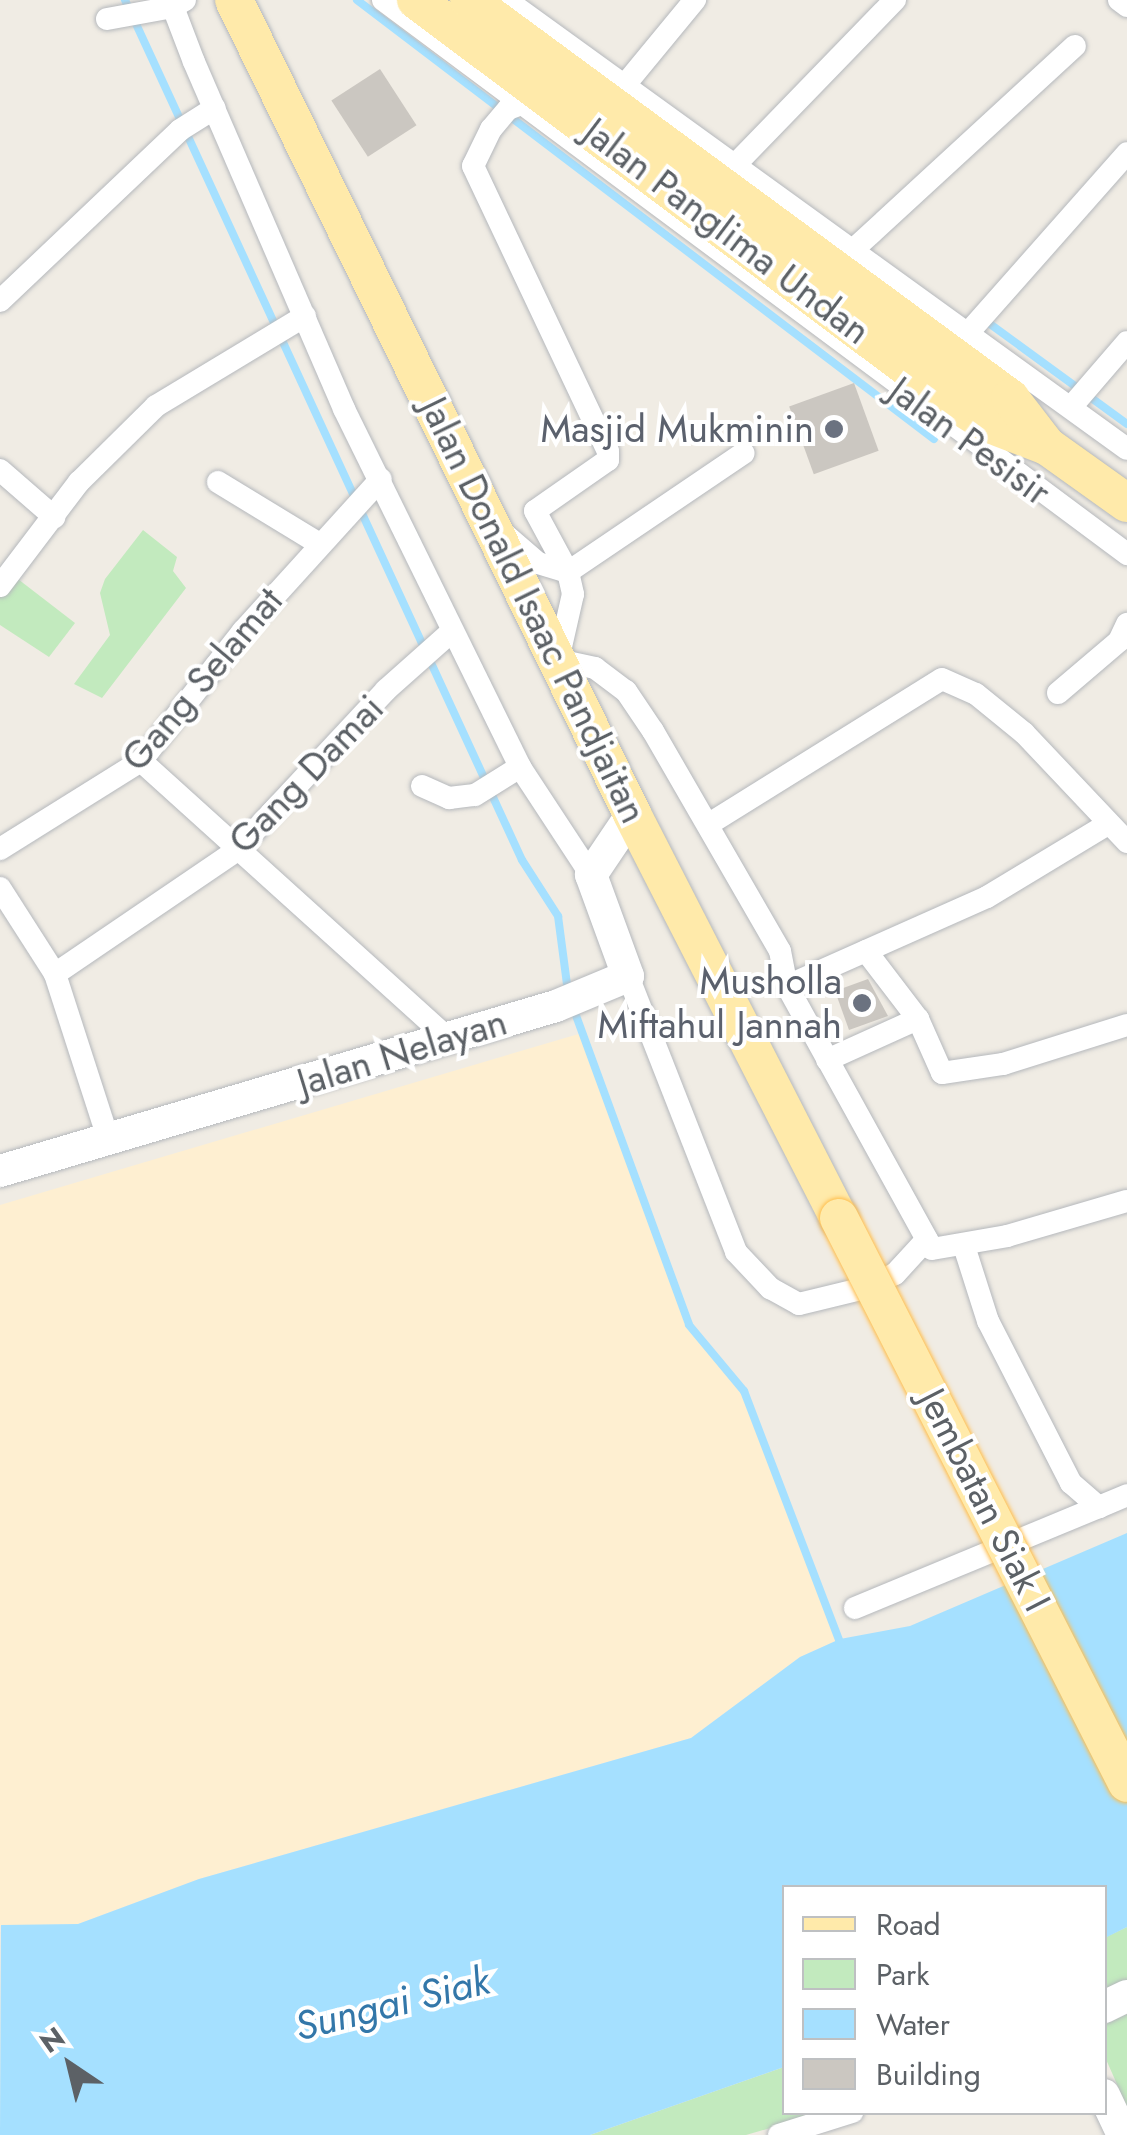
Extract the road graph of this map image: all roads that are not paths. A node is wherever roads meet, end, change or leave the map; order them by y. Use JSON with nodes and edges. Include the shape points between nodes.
{"nodes":[{"id":1,"x":234,"y":0,"type":"edge"},
{"id":2,"x":384,"y":0,"type":"edge"},
{"id":3,"x":416,"y":0,"type":"edge"},
{"id":4,"x":696,"y":0,"type":"edge"},
{"id":5,"x":894,"y":0,"type":"edge"},
{"id":6,"x":1119,"y":0,"type":"edge"},
{"id":7,"x":1127,"y":6,"type":"edge"},
{"id":8,"x":476,"y":8,"type":"edge"},
{"id":9,"x":148,"y":9,"type":"edge"},
{"id":10,"x":1075,"y":46,"type":"dead end"},
{"id":11,"x":629,"y":79,"type":"junction"},
{"id":12,"x":516,"y":106,"type":"junction"},
{"id":13,"x":198,"y":119,"type":"junction"},
{"id":14,"x":668,"y":132,"type":"junction"},
{"id":15,"x":1127,"y":153,"type":"edge"},
{"id":16,"x":741,"y":157,"type":"junction"},
{"id":17,"x":863,"y":239,"type":"junction"},
{"id":18,"x":721,"y":240,"type":"junction"},
{"id":19,"x":770,"y":276,"type":"junction"},
{"id":20,"x":0,"y":302,"type":"edge"},
{"id":21,"x":979,"y":317,"type":"junction"},
{"id":22,"x":286,"y":326,"type":"junction"},
{"id":23,"x":1127,"y":342,"type":"edge"},
{"id":24,"x":1076,"y":402,"type":"junction"},
{"id":25,"x":1048,"y":446,"type":"junction"},
{"id":26,"x":1127,"y":449,"type":"edge"},
{"id":27,"x":744,"y":452,"type":"dead end"},
{"id":28,"x":0,"y":470,"type":"edge"},
{"id":29,"x":218,"y":482,"type":"dead end"},
{"id":30,"x":373,"y":484,"type":"junction"},
{"id":31,"x":1127,"y":503,"type":"edge"},
{"id":32,"x":54,"y":517,"type":"junction"},
{"id":33,"x":495,"y":526,"type":"junction"},
{"id":34,"x":318,"y":543,"type":"junction"},
{"id":35,"x":1127,"y":554,"type":"edge"},
{"id":36,"x":568,"y":572,"type":"junction"},
{"id":37,"x":0,"y":586,"type":"edge"},
{"id":38,"x":1127,"y":624,"type":"edge"},
{"id":39,"x":443,"y":638,"type":"junction"},
{"id":40,"x":558,"y":660,"type":"junction"},
{"id":41,"x":1058,"y":693,"type":"dead end"},
{"id":42,"x":142,"y":761,"type":"junction"},
{"id":43,"x":520,"y":767,"type":"junction"},
{"id":44,"x":422,"y":786,"type":"dead end"},
{"id":45,"x":632,"y":814,"type":"junction"},
{"id":46,"x":709,"y":824,"type":"junction"},
{"id":47,"x":1108,"y":824,"type":"junction"},
{"id":48,"x":1127,"y":842,"type":"edge"},
{"id":49,"x":0,"y":849,"type":"edge"},
{"id":50,"x":236,"y":852,"type":"junction"},
{"id":51,"x":591,"y":876,"type":"junction"},
{"id":52,"x":0,"y":888,"type":"edge"},
{"id":53,"x":866,"y":951,"type":"junction"},
{"id":54,"x":55,"y":974,"type":"junction"},
{"id":55,"x":628,"y":976,"type":"junction"},
{"id":56,"x":787,"y":986,"type":"junction"},
{"id":57,"x":918,"y":1019,"type":"junction"},
{"id":58,"x":1127,"y":1025,"type":"edge"},
{"id":59,"x":448,"y":1038,"type":"junction"},
{"id":60,"x":826,"y":1060,"type":"junction"},
{"id":61,"x":109,"y":1141,"type":"junction"},
{"id":62,"x":0,"y":1171,"type":"edge"},
{"id":63,"x":1127,"y":1201,"type":"edge"},
{"id":64,"x":839,"y":1218,"type":"joint"},
{"id":65,"x":927,"y":1239,"type":"junction"},
{"id":66,"x":964,"y":1246,"type":"junction"},
{"id":67,"x":1127,"y":1495,"type":"edge"},
{"id":68,"x":1099,"y":1507,"type":"junction"},
{"id":69,"x":855,"y":1608,"type":"dead end"},
{"id":70,"x":1127,"y":1783,"type":"edge"},
{"id":71,"x":1107,"y":2101,"type":"edge"},
{"id":72,"x":846,"y":2122,"type":"edge"},
{"id":73,"x":778,"y":2135,"type":"edge"},
{"id":74,"x":1123,"y":2135,"type":"edge"}],
"edges":[{"from":1,"to":33,"type":"main road","name":"Jalan Donald Isaac Pandjaitan"},
{"from":2,"to":12,"type":"street"},
{"from":3,"to":8,"type":"main road","name":"Jalan Panglima Undan"},
{"from":4,"to":11,"type":"street"},
{"from":5,"to":16,"type":"street"},
{"from":6,"to":7,"type":"street"},
{"from":8,"to":11,"type":"street"},
{"from":8,"to":14,"type":"main road","name":"Jalan Panglima Undan"},
{"from":8,"to":18,"type":"main road","name":"Jalan Panglima Undan"},
{"from":9,"to":13,"type":"street"},
{"from":10,"to":17,"type":"street"},
{"from":11,"to":14,"type":"street"},
{"from":12,"to":18,"type":"street"},
{"from":12,"to":36,"type":"street","via":[[491,128],[473,166],[608,451],[608,460],[535,511]]},
{"from":13,"to":20,"type":"street"},
{"from":13,"to":22,"type":"street"},
{"from":14,"to":16,"type":"street"},
{"from":14,"to":25,"type":"main road","name":"Jalan Panglima Undan","via":[[1010,398]]},
{"from":15,"to":21,"type":"street"},
{"from":16,"to":17,"type":"street"},
{"from":17,"to":21,"type":"street"},
{"from":18,"to":19,"type":"main road","name":"Jalan Panglima Undan"},
{"from":19,"to":25,"type":"main road","name":"Jalan Panglima Undan","via":[[952,402]]},
{"from":19,"to":35,"type":"street","name":"Jalan Pesisir"},
{"from":21,"to":24,"type":"street"},
{"from":22,"to":30,"type":"street"},
{"from":22,"to":32,"type":"street","via":[[156,406]]},
{"from":23,"to":24,"type":"street"},
{"from":24,"to":26,"type":"street"},
{"from":25,"to":31,"type":"main road","name":"Jalan Panglima Undan"},
{"from":27,"to":36,"type":"street"},
{"from":28,"to":32,"type":"street"},
{"from":29,"to":34,"type":"street"},
{"from":30,"to":34,"type":"street","name":"Gang Selamat"},
{"from":30,"to":39,"type":"street"},
{"from":32,"to":37,"type":"street"},
{"from":33,"to":36,"type":"street","via":[[538,563]]},
{"from":33,"to":40,"type":"main road","name":"Jalan Donald Isaac Pandjaitan"},
{"from":34,"to":42,"type":"street","name":"Gang Selamat"},
{"from":36,"to":40,"type":"street","via":[[572,611]]},
{"from":38,"to":41,"type":"street","via":[[1119,641]]},
{"from":39,"to":43,"type":"street"},
{"from":39,"to":50,"type":"street","name":"Gang Damai"},
{"from":40,"to":45,"type":"main road","name":"Jalan Donald Isaac Pandjaitan"},
{"from":40,"to":46,"type":"street","via":[[595,668],[626,691]]},
{"from":42,"to":49,"type":"street","name":"Gang Selamat"},
{"from":42,"to":50,"type":"street"},
{"from":43,"to":44,"type":"street","via":[[475,795],[449,798]]},
{"from":43,"to":51,"type":"street"},
{"from":45,"to":51,"type":"main road"},
{"from":45,"to":64,"type":"main road","name":"Jalan Donald Isaac Pandjaitan"},
{"from":46,"to":47,"type":"street","via":[[942,679],[976,694],[1024,733]]},
{"from":46,"to":56,"type":"street","via":[[780,951]]},
{"from":47,"to":48,"type":"street"},
{"from":47,"to":53,"type":"street","via":[[987,897]]},
{"from":50,"to":54,"type":"street","name":"Gang Damai"},
{"from":50,"to":59,"type":"street"},
{"from":51,"to":55,"type":"main road"},
{"from":52,"to":54,"type":"street"},
{"from":53,"to":56,"type":"street"},
{"from":53,"to":57,"type":"street"},
{"from":54,"to":61,"type":"street"},
{"from":55,"to":59,"type":"main road","name":"Jalan Nelayan"},
{"from":55,"to":65,"type":"street","via":[[736,1252],[770,1288],[799,1304],[869,1286],[895,1274]]},
{"from":56,"to":60,"type":"street"},
{"from":57,"to":58,"type":"street","via":[[942,1073],[1003,1064]]},
{"from":57,"to":60,"type":"street"},
{"from":59,"to":61,"type":"main road","name":"Jalan Nelayan"},
{"from":60,"to":65,"type":"street"},
{"from":61,"to":62,"type":"main road","name":"Jalan Nelayan"},
{"from":63,"to":66,"type":"street"},
{"from":64,"to":70,"type":"main road","name":"Jembatan Siak I","bridge":true},
{"from":65,"to":66,"type":"street","via":[[939,1252]]},
{"from":66,"to":68,"type":"street","via":[[988,1321],[1048,1446],[1071,1482]]},
{"from":67,"to":68,"type":"street"},
{"from":68,"to":69,"type":"street"},
{"from":71,"to":74,"type":"main road"},
{"from":72,"to":73,"type":"street"}]}
